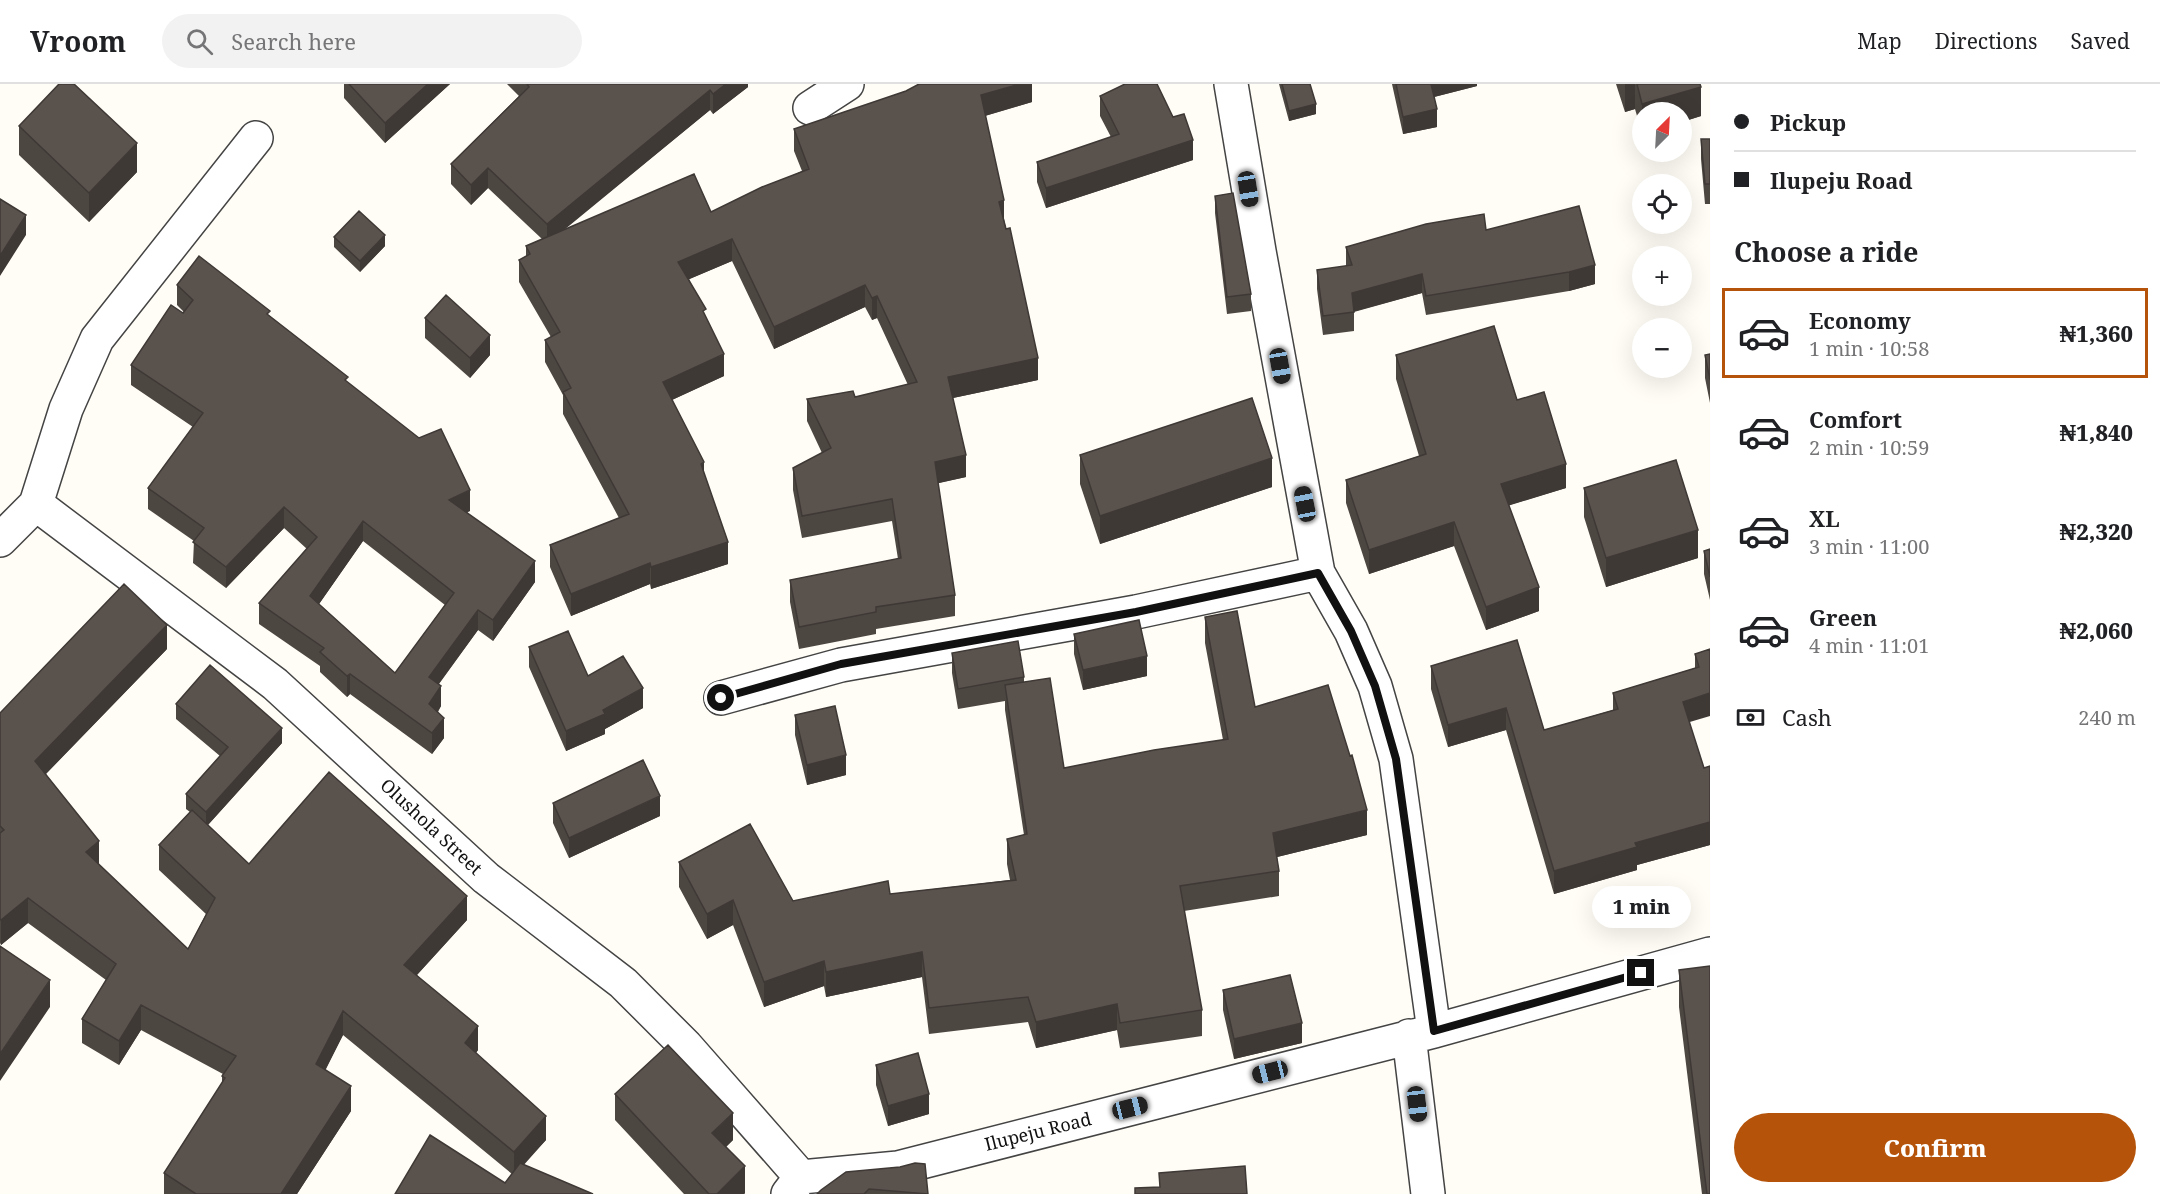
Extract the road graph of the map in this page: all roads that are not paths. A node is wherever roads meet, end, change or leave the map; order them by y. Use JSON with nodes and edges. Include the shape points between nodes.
{"nodes":[{"id":1,"x":847,"y":84,"type":"edge"},
{"id":2,"x":1231,"y":84,"type":"edge"},
{"id":3,"x":810,"y":108,"type":"dead end"},
{"id":4,"x":256,"y":138,"type":"dead end"},
{"id":5,"x":36,"y":504,"type":"junction"},
{"id":6,"x":0,"y":540,"type":"edge"},
{"id":7,"x":1318,"y":573,"type":"junction"},
{"id":8,"x":721,"y":698,"type":"dead end"},
{"id":9,"x":1710,"y":954,"type":"edge"},
{"id":10,"x":1421,"y":1034,"type":"junction"},
{"id":11,"x":794,"y":1185,"type":"edge"},
{"id":12,"x":1428,"y":1194,"type":"edge"}],
"edges":[{"from":1,"to":3,"type":"street"},
{"from":2,"to":7,"type":"street"},
{"from":4,"to":5,"type":"street","via":[[97,339],[66,409]]},
{"from":5,"to":6,"type":"street"},
{"from":5,"to":11,"type":"street","name":"Olushola Street","via":[[275,684],[486,878],[623,983],[686,1046]]},
{"from":7,"to":8,"type":"street","via":[[1136,612],[841,664]]},
{"from":7,"to":10,"type":"street","via":[[1351,631],[1375,686],[1396,759]]},
{"from":9,"to":10,"type":"street","name":"Ilupeju Road"},
{"from":10,"to":11,"type":"street","name":"Ilupeju Road","via":[[898,1168]]},
{"from":10,"to":12,"type":"street"}]}
